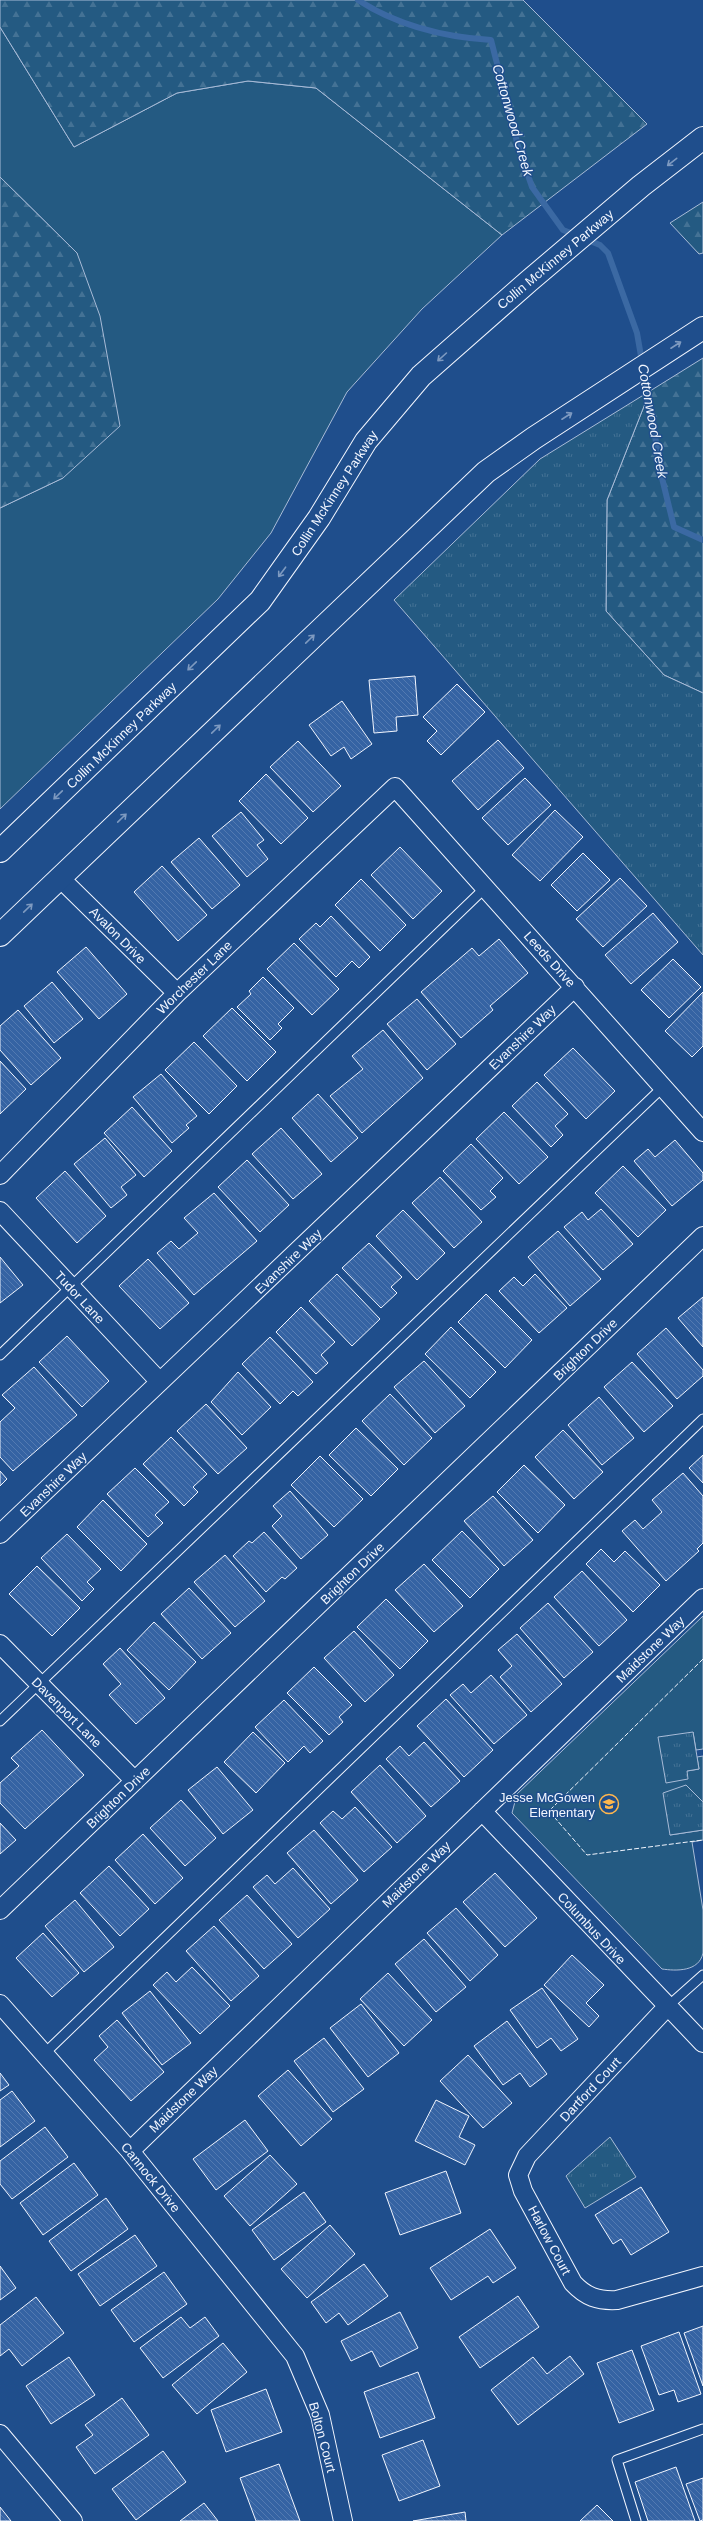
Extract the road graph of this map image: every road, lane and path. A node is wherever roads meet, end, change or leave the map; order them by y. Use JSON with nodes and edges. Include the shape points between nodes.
{"nodes":[{"id":1,"x":703,"y":138,"type":"edge"},
{"id":2,"x":703,"y":328,"type":"edge"},
{"id":3,"x":395,"y":787,"type":"joint"},
{"id":4,"x":0,"y":851,"type":"edge"},
{"id":5,"x":60,"y":878,"type":"junction"},
{"id":6,"x":486,"y":887,"type":"junction"},
{"id":7,"x":0,"y":935,"type":"edge"},
{"id":8,"x":575,"y":987,"type":"junction"},
{"id":9,"x":177,"y":993,"type":"junction"},
{"id":10,"x":663,"y":1087,"type":"junction"},
{"id":11,"x":703,"y":1132,"type":"edge"},
{"id":12,"x":0,"y":1175,"type":"edge"},
{"id":13,"x":0,"y":1211,"type":"edge"},
{"id":14,"x":703,"y":1236,"type":"edge"},
{"id":15,"x":71,"y":1287,"type":"junction"},
{"id":16,"x":0,"y":1355,"type":"edge"},
{"id":17,"x":160,"y":1382,"type":"junction"},
{"id":18,"x":703,"y":1419,"type":"edge"},
{"id":19,"x":0,"y":1534,"type":"edge"},
{"id":20,"x":703,"y":1598,"type":"edge"},
{"id":21,"x":0,"y":1644,"type":"edge"},
{"id":22,"x":40,"y":1684,"type":"junction"},
{"id":23,"x":0,"y":1721,"type":"edge"},
{"id":24,"x":135,"y":1781,"type":"junction"},
{"id":25,"x":482,"y":1811,"type":"junction"},
{"id":26,"x":0,"y":1910,"type":"edge"},
{"id":27,"x":703,"y":1975,"type":"edge"},
{"id":28,"x":0,"y":2004,"type":"edge"},
{"id":29,"x":667,"y":2007,"type":"junction"},
{"id":30,"x":703,"y":2043,"type":"edge"},
{"id":31,"x":44,"y":2054,"type":"junction"},
{"id":32,"x":130,"y":2151,"type":"junction"},
{"id":33,"x":518,"y":2175,"type":"joint"},
{"id":34,"x":703,"y":2276,"type":"edge"},
{"id":35,"x":296,"y":2356,"type":"joint"},
{"id":36,"x":703,"y":2429,"type":"edge"},
{"id":37,"x":0,"y":2434,"type":"edge"},
{"id":38,"x":74,"y":2521,"type":"edge"},
{"id":39,"x":343,"y":2521,"type":"edge"},
{"id":40,"x":636,"y":2521,"type":"edge"}],
"edges":[{"from":1,"to":4,"type":"street","name":"Collin McKinney Parkway","one_way":true,"via":[[641,186],[421,376],[366,441],[319,518],[260,601]]},
{"from":5,"to":2,"type":"street","one_way":true,"via":[[486,472]]},
{"from":3,"to":6,"type":"street","name":"Leeds Drive"},
{"from":3,"to":9,"type":"street","name":"Worchester Lane"},
{"from":7,"to":5,"type":"street","one_way":true},
{"from":5,"to":9,"type":"street","name":"Avalon Drive"},
{"from":6,"to":8,"type":"street","name":"Leeds Drive"},
{"from":6,"to":15,"type":"lane"},
{"from":8,"to":10,"type":"street","name":"Leeds Drive"},
{"from":8,"to":17,"type":"street","name":"Evanshire Way"},
{"from":9,"to":12,"type":"street","name":"Worchester Lane"},
{"from":10,"to":11,"type":"street","name":"Leeds Drive"},
{"from":10,"to":22,"type":"lane"},
{"from":13,"to":15,"type":"street","name":"Tudor Lane"},
{"from":14,"to":24,"type":"street","name":"Brighton Drive"},
{"from":15,"to":16,"type":"lane"},
{"from":15,"to":17,"type":"street","name":"Tudor Lane"},
{"from":17,"to":19,"type":"street","name":"Evanshire Way"},
{"from":18,"to":31,"type":"lane"},
{"from":20,"to":25,"type":"street","name":"Maidstone Way"},
{"from":21,"to":22,"type":"street","name":"Davenport Lane"},
{"from":22,"to":23,"type":"lane"},
{"from":22,"to":24,"type":"street","name":"Davenport Lane"},
{"from":24,"to":26,"type":"street","name":"Brighton Drive"},
{"from":25,"to":29,"type":"street","name":"Columbus Drive"},
{"from":25,"to":32,"type":"street","name":"Maidstone Way"},
{"from":27,"to":29,"type":"lane"},
{"from":28,"to":31,"type":"street","name":"Cannock Drive"},
{"from":29,"to":30,"type":"street","name":"Columbus Drive"},
{"from":29,"to":33,"type":"street","name":"Dartford Court","via":[[528,2156]]},
{"from":31,"to":32,"type":"street","name":"Cannock Drive"},
{"from":32,"to":35,"type":"street","name":"Cannock Drive"},
{"from":33,"to":34,"type":"street","name":"Harlow Court","via":[[523,2191],[573,2283],[591,2297],[603,2301],[618,2300]]},
{"from":35,"to":39,"type":"street","name":"Bolton Court","via":[[320,2415]]},
{"from":36,"to":40,"type":"lane","via":[[617,2460]]},
{"from":37,"to":38,"type":"street"}]}
